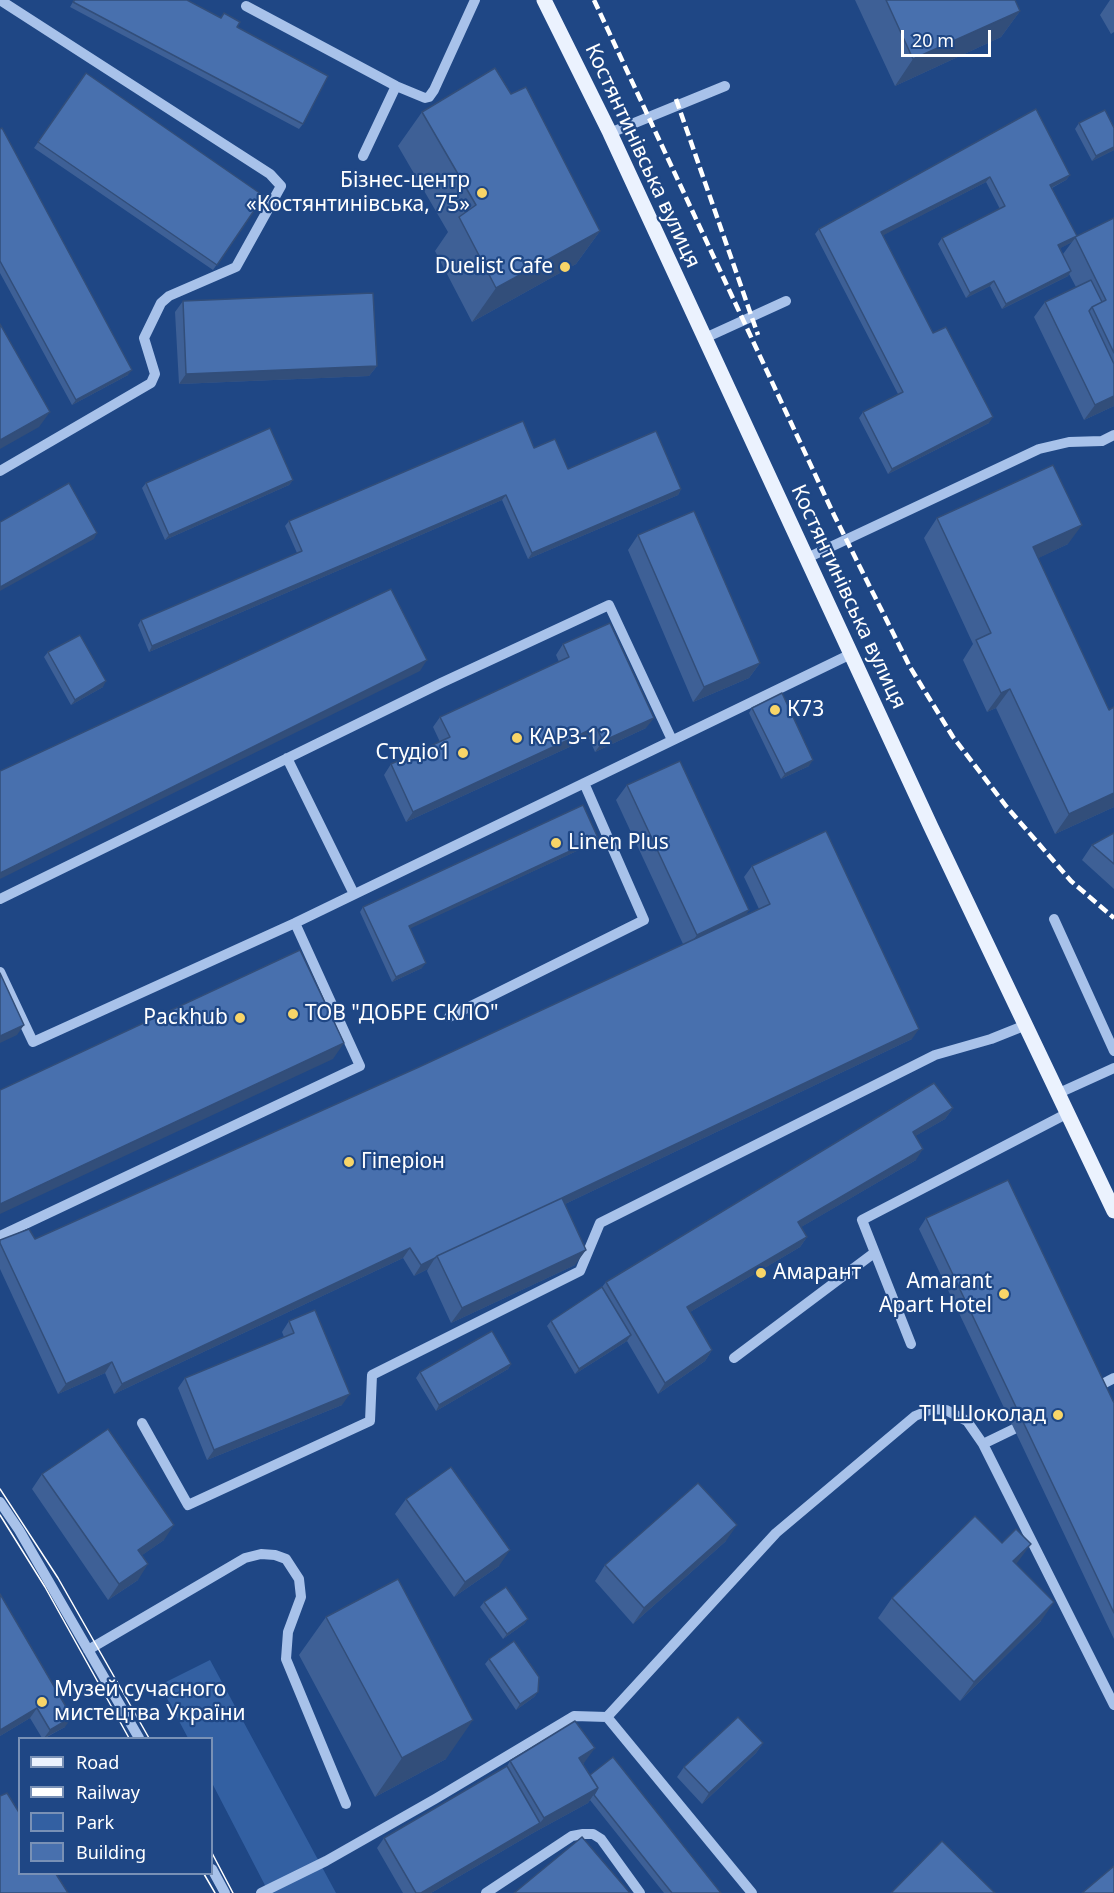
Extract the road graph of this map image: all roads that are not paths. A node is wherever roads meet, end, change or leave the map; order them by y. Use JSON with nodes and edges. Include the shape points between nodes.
{"nodes":[{"id":1,"x":0,"y":0,"type":"edge"},
{"id":2,"x":475,"y":0,"type":"edge"},
{"id":3,"x":544,"y":0,"type":"edge"},
{"id":4,"x":246,"y":6,"type":"dead end"},
{"id":5,"x":396,"y":86,"type":"junction"},
{"id":6,"x":725,"y":86,"type":"dead end"},
{"id":7,"x":610,"y":133,"type":"junction"},
{"id":8,"x":363,"y":156,"type":"dead end"},
{"id":9,"x":786,"y":301,"type":"dead end"},
{"id":10,"x":705,"y":338,"type":"junction"},
{"id":11,"x":1114,"y":435,"type":"edge"},
{"id":12,"x":0,"y":471,"type":"edge"},
{"id":13,"x":807,"y":558,"type":"junction"},
{"id":14,"x":851,"y":654,"type":"junction"},
{"id":15,"x":672,"y":740,"type":"junction"},
{"id":16,"x":287,"y":758,"type":"junction"},
{"id":17,"x":584,"y":783,"type":"junction"},
{"id":18,"x":354,"y":894,"type":"junction"},
{"id":19,"x":0,"y":899,"type":"edge"},
{"id":20,"x":1054,"y":919,"type":"dead end"},
{"id":21,"x":295,"y":923,"type":"junction"},
{"id":22,"x":0,"y":972,"type":"edge"},
{"id":23,"x":449,"y":1017,"type":"dead end"},
{"id":24,"x":1026,"y":1024,"type":"junction"},
{"id":25,"x":1114,"y":1051,"type":"edge"},
{"id":26,"x":1114,"y":1068,"type":"edge"},
{"id":27,"x":1059,"y":1093,"type":"junction"},
{"id":28,"x":1068,"y":1113,"type":"junction"},
{"id":29,"x":1114,"y":1211,"type":"edge"},
{"id":30,"x":0,"y":1236,"type":"edge"},
{"id":31,"x":874,"y":1252,"type":"junction"},
{"id":32,"x":912,"y":1344,"type":"dead end"},
{"id":33,"x":734,"y":1358,"type":"dead end"},
{"id":34,"x":1113,"y":1381,"type":"edge"},
{"id":35,"x":1095,"y":1388,"type":"edge"},
{"id":36,"x":142,"y":1423,"type":"dead end"},
{"id":37,"x":1014,"y":1429,"type":"dead end"},
{"id":38,"x":982,"y":1444,"type":"junction"},
{"id":39,"x":0,"y":1502,"type":"edge"},
{"id":40,"x":88,"y":1650,"type":"junction"},
{"id":41,"x":1114,"y":1705,"type":"edge"},
{"id":42,"x":607,"y":1717,"type":"junction"},
{"id":43,"x":138,"y":1737,"type":"edge"},
{"id":44,"x":346,"y":1804,"type":"dead end"},
{"id":45,"x":213,"y":1871,"type":"edge"},
{"id":46,"x":225,"y":1893,"type":"edge"},
{"id":47,"x":261,"y":1893,"type":"edge"},
{"id":48,"x":486,"y":1893,"type":"edge"},
{"id":49,"x":640,"y":1893,"type":"edge"},
{"id":50,"x":753,"y":1893,"type":"edge"}],
"edges":[{"from":1,"to":12,"type":"street","via":[[270,174],[281,186],[236,267],[161,303],[144,338],[155,374],[151,383]]},
{"from":2,"to":5,"type":"street","via":[[432,95],[420,97]]},
{"from":3,"to":7,"type":"main road","name":"Костянтинівська вулиця"},
{"from":4,"to":5,"type":"street"},
{"from":5,"to":8,"type":"street"},
{"from":6,"to":7,"type":"street"},
{"from":7,"to":10,"type":"main road","name":"Костянтинівська вулиця"},
{"from":9,"to":10,"type":"street"},
{"from":10,"to":13,"type":"main road","name":"Костянтинівська вулиця"},
{"from":11,"to":13,"type":"street","via":[[1102,441],[1069,442],[1039,449]]},
{"from":13,"to":14,"type":"main road","name":"Костянтинівська вулиця"},
{"from":14,"to":15,"type":"street"},
{"from":14,"to":24,"type":"main road","name":"Костянтинівська вулиця"},
{"from":15,"to":16,"type":"street","via":[[609,604]]},
{"from":15,"to":17,"type":"street"},
{"from":16,"to":18,"type":"street"},
{"from":16,"to":19,"type":"street"},
{"from":17,"to":18,"type":"street"},
{"from":17,"to":23,"type":"street","via":[[644,920]]},
{"from":18,"to":21,"type":"street"},
{"from":20,"to":25,"type":"street"},
{"from":21,"to":22,"type":"street","via":[[33,1042]]},
{"from":21,"to":30,"type":"street","via":[[360,1066]]},
{"from":24,"to":27,"type":"main road","name":"Костянтинівська вулиця"},
{"from":24,"to":36,"type":"street","via":[[935,1055],[600,1223],[580,1271],[372,1375],[370,1420],[188,1505]]},
{"from":26,"to":27,"type":"street"},
{"from":27,"to":28,"type":"main road","name":"Костянтинівська вулиця"},
{"from":28,"to":29,"type":"main road","name":"Костянтинівська вулиця"},
{"from":28,"to":31,"type":"street","via":[[862,1220]]},
{"from":31,"to":32,"type":"street"},
{"from":31,"to":33,"type":"street"},
{"from":34,"to":35,"type":"street"},
{"from":37,"to":38,"type":"street"},
{"from":38,"to":41,"type":"street"},
{"from":38,"to":42,"type":"street","via":[[967,1421],[946,1410],[932,1409],[915,1416],[776,1533]]},
{"from":39,"to":40,"type":"street"},
{"from":40,"to":43,"type":"street"},
{"from":40,"to":44,"type":"street","via":[[245,1558],[261,1554],[286,1559],[301,1589],[288,1632],[286,1659]]},
{"from":42,"to":47,"type":"street","via":[[574,1716],[326,1861]]},
{"from":42,"to":50,"type":"street"},
{"from":45,"to":46,"type":"street"},
{"from":48,"to":49,"type":"street","via":[[572,1836],[583,1834],[602,1839]]}]}
